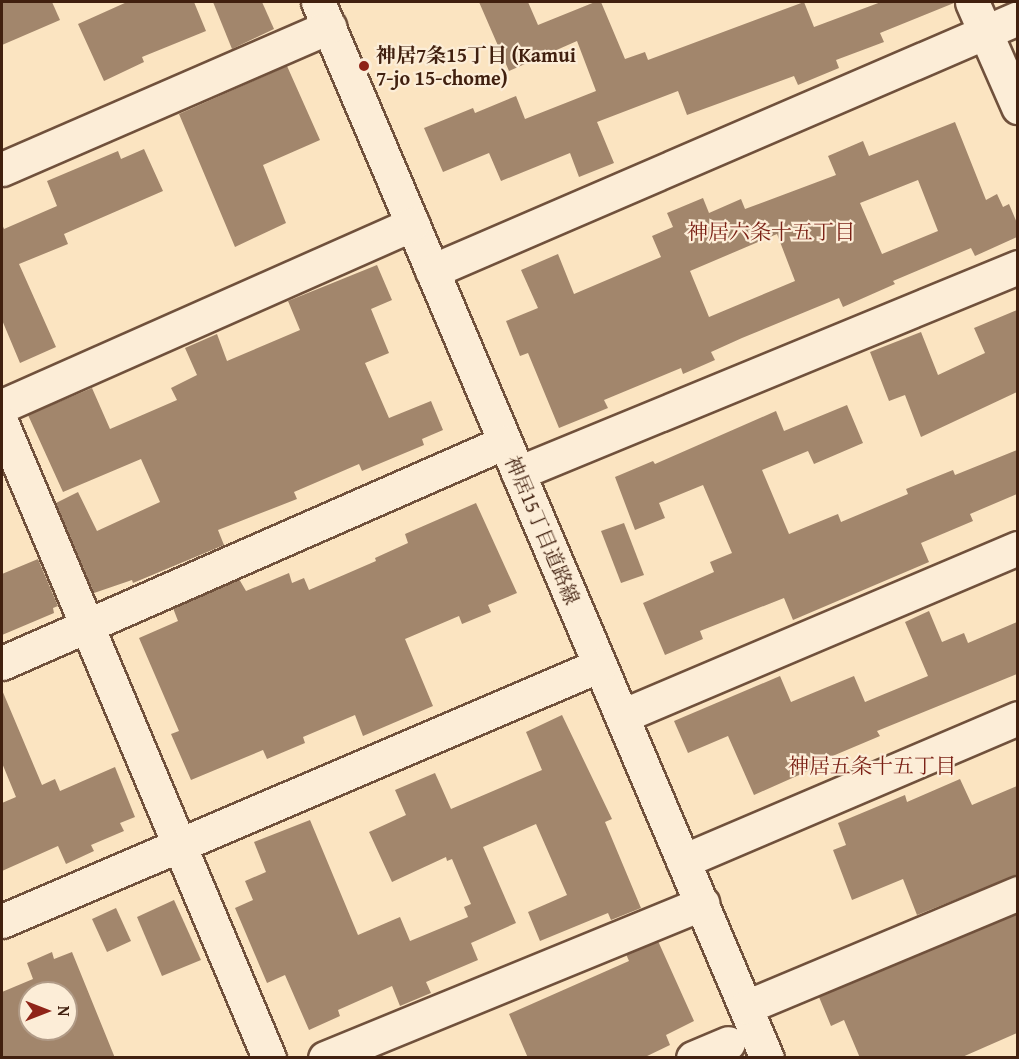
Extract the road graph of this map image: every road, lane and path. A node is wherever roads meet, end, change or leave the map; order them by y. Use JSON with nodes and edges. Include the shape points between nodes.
{"nodes":[{"id":1,"x":972,"y":2,"type":"edge"},
{"id":2,"x":323,"y":14,"type":"edge"},
{"id":3,"x":1017,"y":18,"type":"edge"},
{"id":4,"x":985,"y":32,"type":"junction"},
{"id":5,"x":1017,"y":108,"type":"edge"},
{"id":6,"x":2,"y":169,"type":"edge"},
{"id":7,"x":412,"y":224,"type":"junction"},
{"id":8,"x":1017,"y":267,"type":"edge"},
{"id":9,"x":432,"y":271,"type":"junction"},
{"id":10,"x":2,"y":406,"type":"edge"},
{"id":11,"x":2,"y":424,"type":"edge"},
{"id":12,"x":505,"y":442,"type":"junction"},
{"id":13,"x":518,"y":473,"type":"junction"},
{"id":14,"x":1017,"y":548,"type":"edge"},
{"id":15,"x":87,"y":626,"type":"junction"},
{"id":16,"x":2,"y":663,"type":"edge"},
{"id":17,"x":600,"y":665,"type":"junction"},
{"id":18,"x":622,"y":716,"type":"junction"},
{"id":19,"x":1017,"y":718,"type":"edge"},
{"id":20,"x":178,"y":845,"type":"junction"},
{"id":21,"x":683,"y":861,"type":"junction"},
{"id":22,"x":1017,"y":893,"type":"edge"},
{"id":23,"x":702,"y":903,"type":"junction"},
{"id":24,"x":2,"y":921,"type":"edge"},
{"id":25,"x":746,"y":1007,"type":"junction"},
{"id":26,"x":728,"y":1043,"type":"dead end"},
{"id":27,"x":269,"y":1058,"type":"edge"},
{"id":28,"x":325,"y":1058,"type":"edge"},
{"id":29,"x":693,"y":1058,"type":"edge"},
{"id":30,"x":767,"y":1058,"type":"edge"}],
"edges":[{"from":1,"to":4,"type":"street"},
{"from":2,"to":6,"type":"street"},
{"from":2,"to":7,"type":"street","name":"神居15丁目道路線"},
{"from":3,"to":4,"type":"street"},
{"from":4,"to":5,"type":"street"},
{"from":4,"to":9,"type":"street"},
{"from":7,"to":9,"type":"street","name":"神居15丁目道路線"},
{"from":7,"to":10,"type":"street"},
{"from":8,"to":13,"type":"street"},
{"from":9,"to":12,"type":"street","name":"神居15丁目道路線"},
{"from":11,"to":15,"type":"street"},
{"from":12,"to":13,"type":"street","name":"神居15丁目道路線"},
{"from":12,"to":15,"type":"street"},
{"from":13,"to":17,"type":"street","name":"神居15丁目道路線"},
{"from":14,"to":18,"type":"street"},
{"from":15,"to":16,"type":"street"},
{"from":15,"to":20,"type":"street"},
{"from":17,"to":18,"type":"street","name":"神居15丁目道路線"},
{"from":17,"to":20,"type":"street"},
{"from":18,"to":21,"type":"street","name":"神居15丁目道路線"},
{"from":19,"to":21,"type":"street"},
{"from":20,"to":24,"type":"street"},
{"from":20,"to":27,"type":"street"},
{"from":21,"to":23,"type":"street","name":"神居15丁目道路線"},
{"from":22,"to":25,"type":"street"},
{"from":23,"to":25,"type":"street","name":"神居15丁目道路線"},
{"from":23,"to":28,"type":"street"},
{"from":25,"to":30,"type":"street","name":"神居15丁目道路線"},
{"from":26,"to":29,"type":"street"}]}
